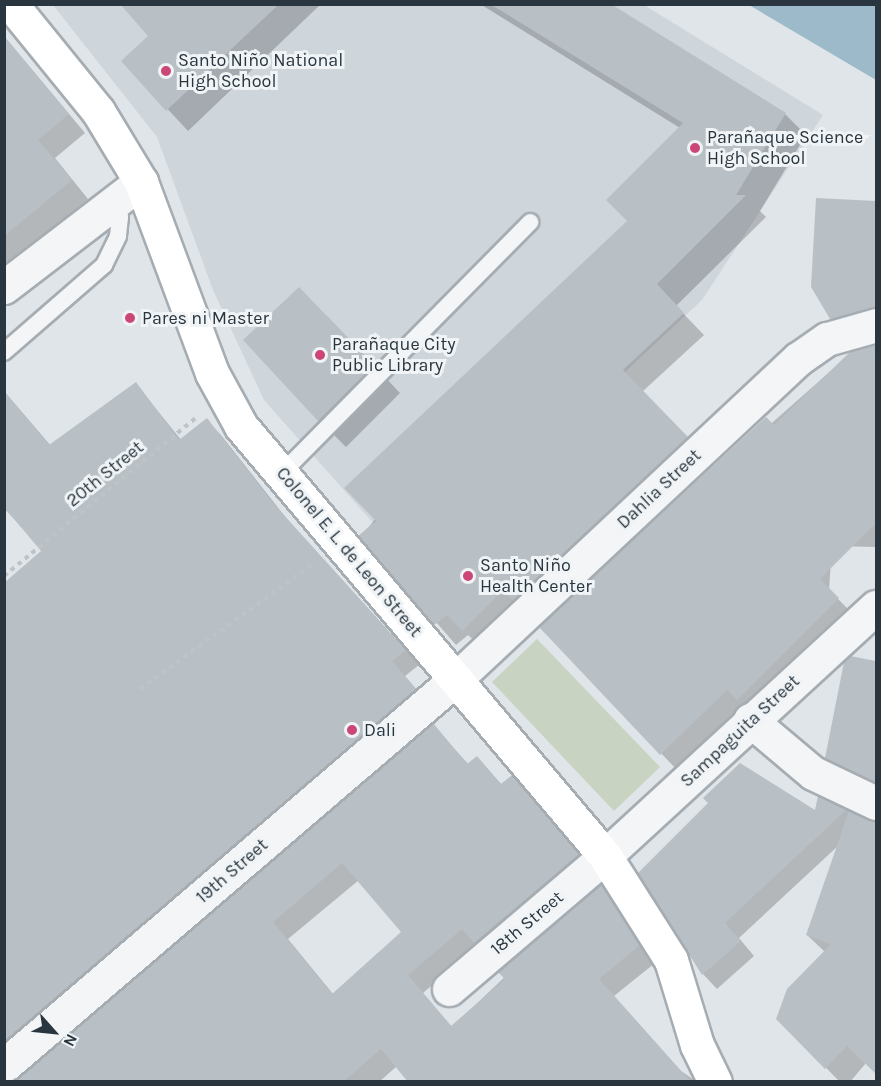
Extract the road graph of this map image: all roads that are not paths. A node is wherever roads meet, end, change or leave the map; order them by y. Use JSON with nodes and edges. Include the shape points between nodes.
{"nodes":[{"id":1,"x":11,"y":4,"type":"edge"},
{"id":2,"x":141,"y":182,"type":"junction"},
{"id":3,"x":114,"y":203,"type":"junction"},
{"id":4,"x":530,"y":222,"type":"dead end"},
{"id":5,"x":4,"y":287,"type":"edge"},
{"id":6,"x":876,"y":325,"type":"edge"},
{"id":7,"x":4,"y":352,"type":"edge"},
{"id":8,"x":282,"y":473,"type":"junction"},
{"id":9,"x":876,"y":607,"type":"edge"},
{"id":10,"x":458,"y":678,"type":"junction"},
{"id":11,"x":750,"y":720,"type":"junction"},
{"id":12,"x":876,"y":803,"type":"edge"},
{"id":13,"x":605,"y":856,"type":"junction"},
{"id":14,"x":449,"y":989,"type":"dead end"},
{"id":15,"x":6,"y":1064,"type":"dead end"},
{"id":16,"x":715,"y":1082,"type":"edge"}],
"edges":[{"from":1,"to":2,"type":"street","name":"Colonel E. L. de Leon Street","via":[[98,111]]},
{"from":2,"to":3,"type":"street"},
{"from":2,"to":8,"type":"street","name":"Colonel E. L. de Leon Street","via":[[225,395],[241,426]]},
{"from":3,"to":5,"type":"street"},
{"from":3,"to":7,"type":"lane","via":[[120,217],[118,236],[104,265]]},
{"from":4,"to":8,"type":"lane"},
{"from":6,"to":10,"type":"street","name":"Dahlia Street","via":[[827,339],[798,359]]},
{"from":8,"to":10,"type":"street","name":"Colonel E. L. de Leon Street"},
{"from":9,"to":11,"type":"street","name":"Sampaguita Street"},
{"from":10,"to":13,"type":"street","name":"Colonel E. L. de Leon Street"},
{"from":10,"to":15,"type":"street","name":"19th Street"},
{"from":11,"to":12,"type":"street","via":[[813,773]]},
{"from":11,"to":13,"type":"street","name":"Sampaguita Street"},
{"from":13,"to":14,"type":"street","name":"18th Street"},
{"from":13,"to":16,"type":"street","name":"Colonel E. L. de Leon Street","via":[[671,960],[697,1045]]}]}
